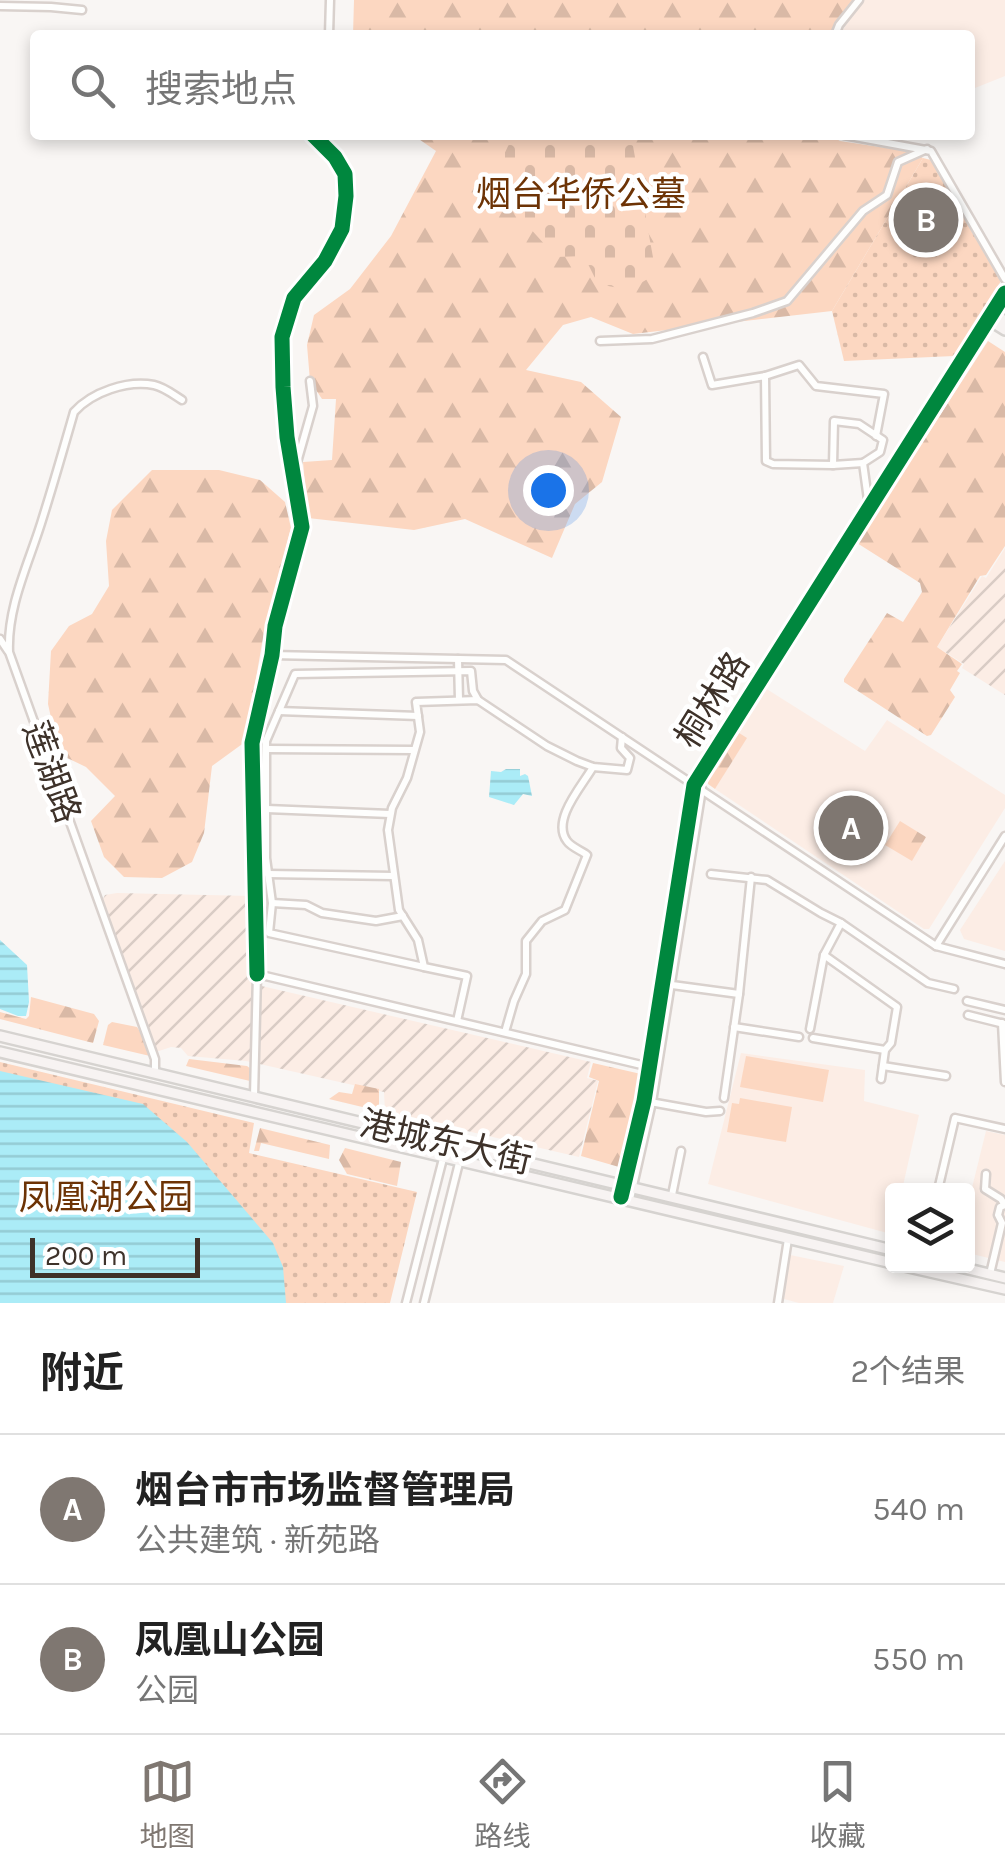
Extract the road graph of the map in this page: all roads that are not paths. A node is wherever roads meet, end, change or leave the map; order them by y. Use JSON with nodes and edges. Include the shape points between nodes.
{"nodes":[{"id":1,"x":330,"y":0,"type":"edge"},
{"id":2,"x":859,"y":0,"type":"edge"},
{"id":3,"x":0,"y":6,"type":"edge"},
{"id":4,"x":82,"y":10,"type":"dead end"},
{"id":5,"x":329,"y":30,"type":"edge"},
{"id":6,"x":838,"y":30,"type":"edge"},
{"id":7,"x":319,"y":140,"type":"edge"},
{"id":8,"x":874,"y":140,"type":"edge"},
{"id":9,"x":927,"y":149,"type":"junction"},
{"id":10,"x":1005,"y":279,"type":"edge"},
{"id":11,"x":1005,"y":293,"type":"edge"},
{"id":12,"x":991,"y":317,"type":"junction"},
{"id":13,"x":1005,"y":321,"type":"edge"},
{"id":14,"x":1005,"y":330,"type":"edge"},
{"id":15,"x":600,"y":341,"type":"dead end"},
{"id":16,"x":703,"y":357,"type":"dead end"},
{"id":17,"x":765,"y":376,"type":"junction"},
{"id":18,"x":310,"y":381,"type":"dead end"},
{"id":19,"x":182,"y":400,"type":"dead end"},
{"id":20,"x":876,"y":436,"type":"junction"},
{"id":21,"x":862,"y":463,"type":"junction"},
{"id":22,"x":832,"y":465,"type":"junction"},
{"id":23,"x":293,"y":474,"type":"junction"},
{"id":24,"x":870,"y":508,"type":"junction"},
{"id":25,"x":0,"y":640,"type":"edge"},
{"id":26,"x":9,"y":652,"type":"junction"},
{"id":27,"x":272,"y":655,"type":"junction"},
{"id":28,"x":458,"y":658,"type":"junction"},
{"id":29,"x":458,"y":671,"type":"junction"},
{"id":30,"x":460,"y":700,"type":"junction"},
{"id":31,"x":478,"y":700,"type":"junction"},
{"id":32,"x":279,"y":711,"type":"junction"},
{"id":33,"x":418,"y":716,"type":"junction"},
{"id":34,"x":622,"y":737,"type":"junction"},
{"id":35,"x":266,"y":749,"type":"junction"},
{"id":36,"x":414,"y":750,"type":"junction"},
{"id":37,"x":593,"y":768,"type":"junction"},
{"id":38,"x":698,"y":787,"type":"junction"},
{"id":39,"x":267,"y":809,"type":"junction"},
{"id":40,"x":390,"y":814,"type":"junction"},
{"id":41,"x":1005,"y":836,"type":"edge"},
{"id":42,"x":268,"y":874,"type":"junction"},
{"id":43,"x":710,"y":874,"type":"dead end"},
{"id":44,"x":393,"y":876,"type":"junction"},
{"id":45,"x":751,"y":877,"type":"junction"},
{"id":46,"x":272,"y":903,"type":"junction"},
{"id":47,"x":403,"y":916,"type":"junction"},
{"id":48,"x":840,"y":923,"type":"junction"},
{"id":49,"x":936,"y":946,"type":"junction"},
{"id":50,"x":824,"y":955,"type":"junction"},
{"id":51,"x":1005,"y":964,"type":"edge"},
{"id":52,"x":424,"y":968,"type":"junction"},
{"id":53,"x":257,"y":974,"type":"junction"},
{"id":54,"x":672,"y":985,"type":"junction"},
{"id":55,"x":954,"y":989,"type":"dead end"},
{"id":56,"x":739,"y":994,"type":"junction"},
{"id":57,"x":967,"y":1001,"type":"dead end"},
{"id":58,"x":1005,"y":1010,"type":"edge"},
{"id":59,"x":968,"y":1015,"type":"dead end"},
{"id":60,"x":457,"y":1021,"type":"junction"},
{"id":61,"x":1003,"y":1024,"type":"edge"},
{"id":62,"x":734,"y":1028,"type":"junction"},
{"id":63,"x":810,"y":1029,"type":"dead end"},
{"id":64,"x":505,"y":1032,"type":"junction"},
{"id":65,"x":0,"y":1036,"type":"edge"},
{"id":66,"x":798,"y":1036,"type":"dead end"},
{"id":67,"x":814,"y":1038,"type":"dead end"},
{"id":68,"x":885,"y":1050,"type":"junction"},
{"id":69,"x":1004,"y":1050,"type":"edge"},
{"id":70,"x":0,"y":1052,"type":"edge"},
{"id":71,"x":883,"y":1066,"type":"junction"},
{"id":72,"x":650,"y":1067,"type":"junction"},
{"id":73,"x":155,"y":1072,"type":"junction"},
{"id":74,"x":946,"y":1076,"type":"dead end"},
{"id":75,"x":1005,"y":1078,"type":"edge"},
{"id":76,"x":881,"y":1079,"type":"dead end"},
{"id":77,"x":254,"y":1096,"type":"junction"},
{"id":78,"x":724,"y":1098,"type":"dead end"},
{"id":79,"x":648,"y":1102,"type":"junction"},
{"id":80,"x":720,"y":1111,"type":"dead end"},
{"id":81,"x":1005,"y":1129,"type":"edge"},
{"id":82,"x":447,"y":1143,"type":"junction"},
{"id":83,"x":463,"y":1147,"type":"junction"},
{"id":84,"x":681,"y":1151,"type":"dead end"},
{"id":85,"x":443,"y":1156,"type":"junction"},
{"id":86,"x":460,"y":1160,"type":"junction"},
{"id":87,"x":986,"y":1174,"type":"dead end"},
{"id":88,"x":940,"y":1183,"type":"edge"},
{"id":89,"x":629,"y":1185,"type":"junction"},
{"id":90,"x":672,"y":1195,"type":"junction"},
{"id":91,"x":626,"y":1198,"type":"junction"},
{"id":92,"x":1004,"y":1204,"type":"edge"},
{"id":93,"x":1003,"y":1222,"type":"edge"},
{"id":94,"x":788,"y":1239,"type":"junction"},
{"id":95,"x":885,"y":1248,"type":"edge"},
{"id":96,"x":885,"y":1261,"type":"edge"},
{"id":97,"x":975,"y":1270,"type":"edge"},
{"id":98,"x":935,"y":1273,"type":"edge"},
{"id":99,"x":990,"y":1274,"type":"junction"},
{"id":100,"x":1005,"y":1278,"type":"edge"},
{"id":101,"x":1005,"y":1289,"type":"edge"},
{"id":102,"x":406,"y":1303,"type":"edge"},
{"id":103,"x":424,"y":1303,"type":"edge"},
{"id":104,"x":778,"y":1303,"type":"edge"}],
"edges":[{"from":1,"to":5,"type":"street"},
{"from":2,"to":6,"type":"street"},
{"from":3,"to":4,"type":"street"},
{"from":7,"to":23,"type":"street","via":[[345,174],[346,196],[342,228],[294,298],[282,337]]},
{"from":8,"to":9,"type":"street"},
{"from":9,"to":10,"type":"street"},
{"from":9,"to":15,"type":"street","via":[[898,162],[887,194],[863,211],[787,300],[652,339]]},
{"from":11,"to":12,"type":"street","name":"桐林路"},
{"from":12,"to":13,"type":"main road"},
{"from":12,"to":14,"type":"main road"},
{"from":12,"to":24,"type":"street","name":"桐林路"},
{"from":16,"to":17,"type":"street","via":[[712,385]]},
{"from":17,"to":20,"type":"street","via":[[799,366],[816,386],[884,394]]},
{"from":17,"to":22,"type":"street","via":[[766,460]]},
{"from":18,"to":23,"type":"street","via":[[313,406]]},
{"from":19,"to":26,"type":"street","name":"莲湖路","via":[[158,385],[130,384],[74,412],[13,608]]},
{"from":20,"to":21,"type":"street","via":[[883,440],[880,452]]},
{"from":20,"to":22,"type":"street","via":[[859,424],[834,421]]},
{"from":21,"to":22,"type":"street"},
{"from":21,"to":24,"type":"street"},
{"from":23,"to":27,"type":"street","via":[[302,526]]},
{"from":24,"to":38,"type":"street","name":"桐林路"},
{"from":25,"to":26,"type":"street"},
{"from":26,"to":73,"type":"street","name":"莲湖路"},
{"from":27,"to":28,"type":"street"},
{"from":27,"to":53,"type":"street","via":[[252,743]]},
{"from":28,"to":29,"type":"street"},
{"from":28,"to":34,"type":"street","via":[[506,660]]},
{"from":29,"to":30,"type":"street"},
{"from":29,"to":31,"type":"street","via":[[470,671]]},
{"from":29,"to":32,"type":"street","via":[[295,674]]},
{"from":30,"to":31,"type":"street"},
{"from":30,"to":33,"type":"street","via":[[416,702]]},
{"from":31,"to":37,"type":"street"},
{"from":32,"to":33,"type":"street"},
{"from":32,"to":35,"type":"street"},
{"from":33,"to":36,"type":"street"},
{"from":34,"to":37,"type":"street","via":[[628,770]]},
{"from":34,"to":38,"type":"street"},
{"from":35,"to":36,"type":"street"},
{"from":35,"to":39,"type":"street"},
{"from":36,"to":40,"type":"street"},
{"from":37,"to":64,"type":"street","via":[[562,827],[568,842],[588,855],[565,910],[542,921],[526,941],[526,974]]},
{"from":38,"to":49,"type":"street"},
{"from":38,"to":54,"type":"street","name":"桐林路"},
{"from":38,"to":72,"type":"street","name":"桐林路"},
{"from":39,"to":40,"type":"street"},
{"from":39,"to":42,"type":"street"},
{"from":40,"to":44,"type":"street"},
{"from":41,"to":49,"type":"street"},
{"from":42,"to":44,"type":"street"},
{"from":42,"to":46,"type":"street"},
{"from":43,"to":45,"type":"street"},
{"from":44,"to":47,"type":"street"},
{"from":45,"to":48,"type":"street","via":[[768,880]]},
{"from":45,"to":56,"type":"street"},
{"from":46,"to":47,"type":"street","via":[[376,921]]},
{"from":46,"to":52,"type":"street","via":[[269,933]]},
{"from":47,"to":52,"type":"street"},
{"from":48,"to":50,"type":"street"},
{"from":48,"to":55,"type":"street","via":[[928,983]]},
{"from":49,"to":51,"type":"street"},
{"from":50,"to":63,"type":"street"},
{"from":50,"to":68,"type":"street","via":[[896,1007],[892,1043]]},
{"from":52,"to":60,"type":"street","via":[[467,976]]},
{"from":53,"to":60,"type":"street"},
{"from":53,"to":77,"type":"street"},
{"from":54,"to":56,"type":"street"},
{"from":54,"to":79,"type":"street","name":"桐林路"},
{"from":56,"to":62,"type":"street"},
{"from":57,"to":58,"type":"street"},
{"from":59,"to":61,"type":"street"},
{"from":60,"to":64,"type":"street"},
{"from":61,"to":69,"type":"street"},
{"from":62,"to":66,"type":"street"},
{"from":62,"to":78,"type":"street"},
{"from":64,"to":72,"type":"street"},
{"from":65,"to":73,"type":"main road","name":"港城东大街"},
{"from":67,"to":68,"type":"street"},
{"from":68,"to":71,"type":"street"},
{"from":69,"to":75,"type":"street"},
{"from":70,"to":85,"type":"main road","name":"港城东大街"},
{"from":71,"to":74,"type":"street"},
{"from":71,"to":76,"type":"street"},
{"from":72,"to":79,"type":"street","name":"桐林路"},
{"from":73,"to":77,"type":"main road","name":"港城东大街"},
{"from":77,"to":82,"type":"main road","name":"港城东大街"},
{"from":79,"to":80,"type":"street"},
{"from":79,"to":89,"type":"street","name":"桐林路"},
{"from":81,"to":88,"type":"street","via":[[955,1118]]},
{"from":82,"to":83,"type":"main road","name":"港城东大街"},
{"from":82,"to":85,"type":"street"},
{"from":83,"to":86,"type":"street"},
{"from":83,"to":89,"type":"main road","name":"港城东大街"},
{"from":84,"to":90,"type":"street"},
{"from":85,"to":86,"type":"main road","name":"港城东大街"},
{"from":85,"to":102,"type":"street"},
{"from":86,"to":91,"type":"main road","name":"港城东大街"},
{"from":86,"to":103,"type":"street"},
{"from":87,"to":92,"type":"street","via":[[985,1189]]},
{"from":89,"to":90,"type":"main road","name":"港城东大街"},
{"from":89,"to":91,"type":"street","name":"桐林路"},
{"from":90,"to":95,"type":"main road","name":"港城东大街"},
{"from":91,"to":94,"type":"main road","name":"港城东大街"},
{"from":92,"to":93,"type":"street","via":[[998,1215]]},
{"from":93,"to":99,"type":"street"},
{"from":94,"to":96,"type":"main road","name":"港城东大街"},
{"from":94,"to":104,"type":"street"},
{"from":97,"to":99,"type":"main road"},
{"from":98,"to":101,"type":"main road"},
{"from":99,"to":100,"type":"main road"}]}
